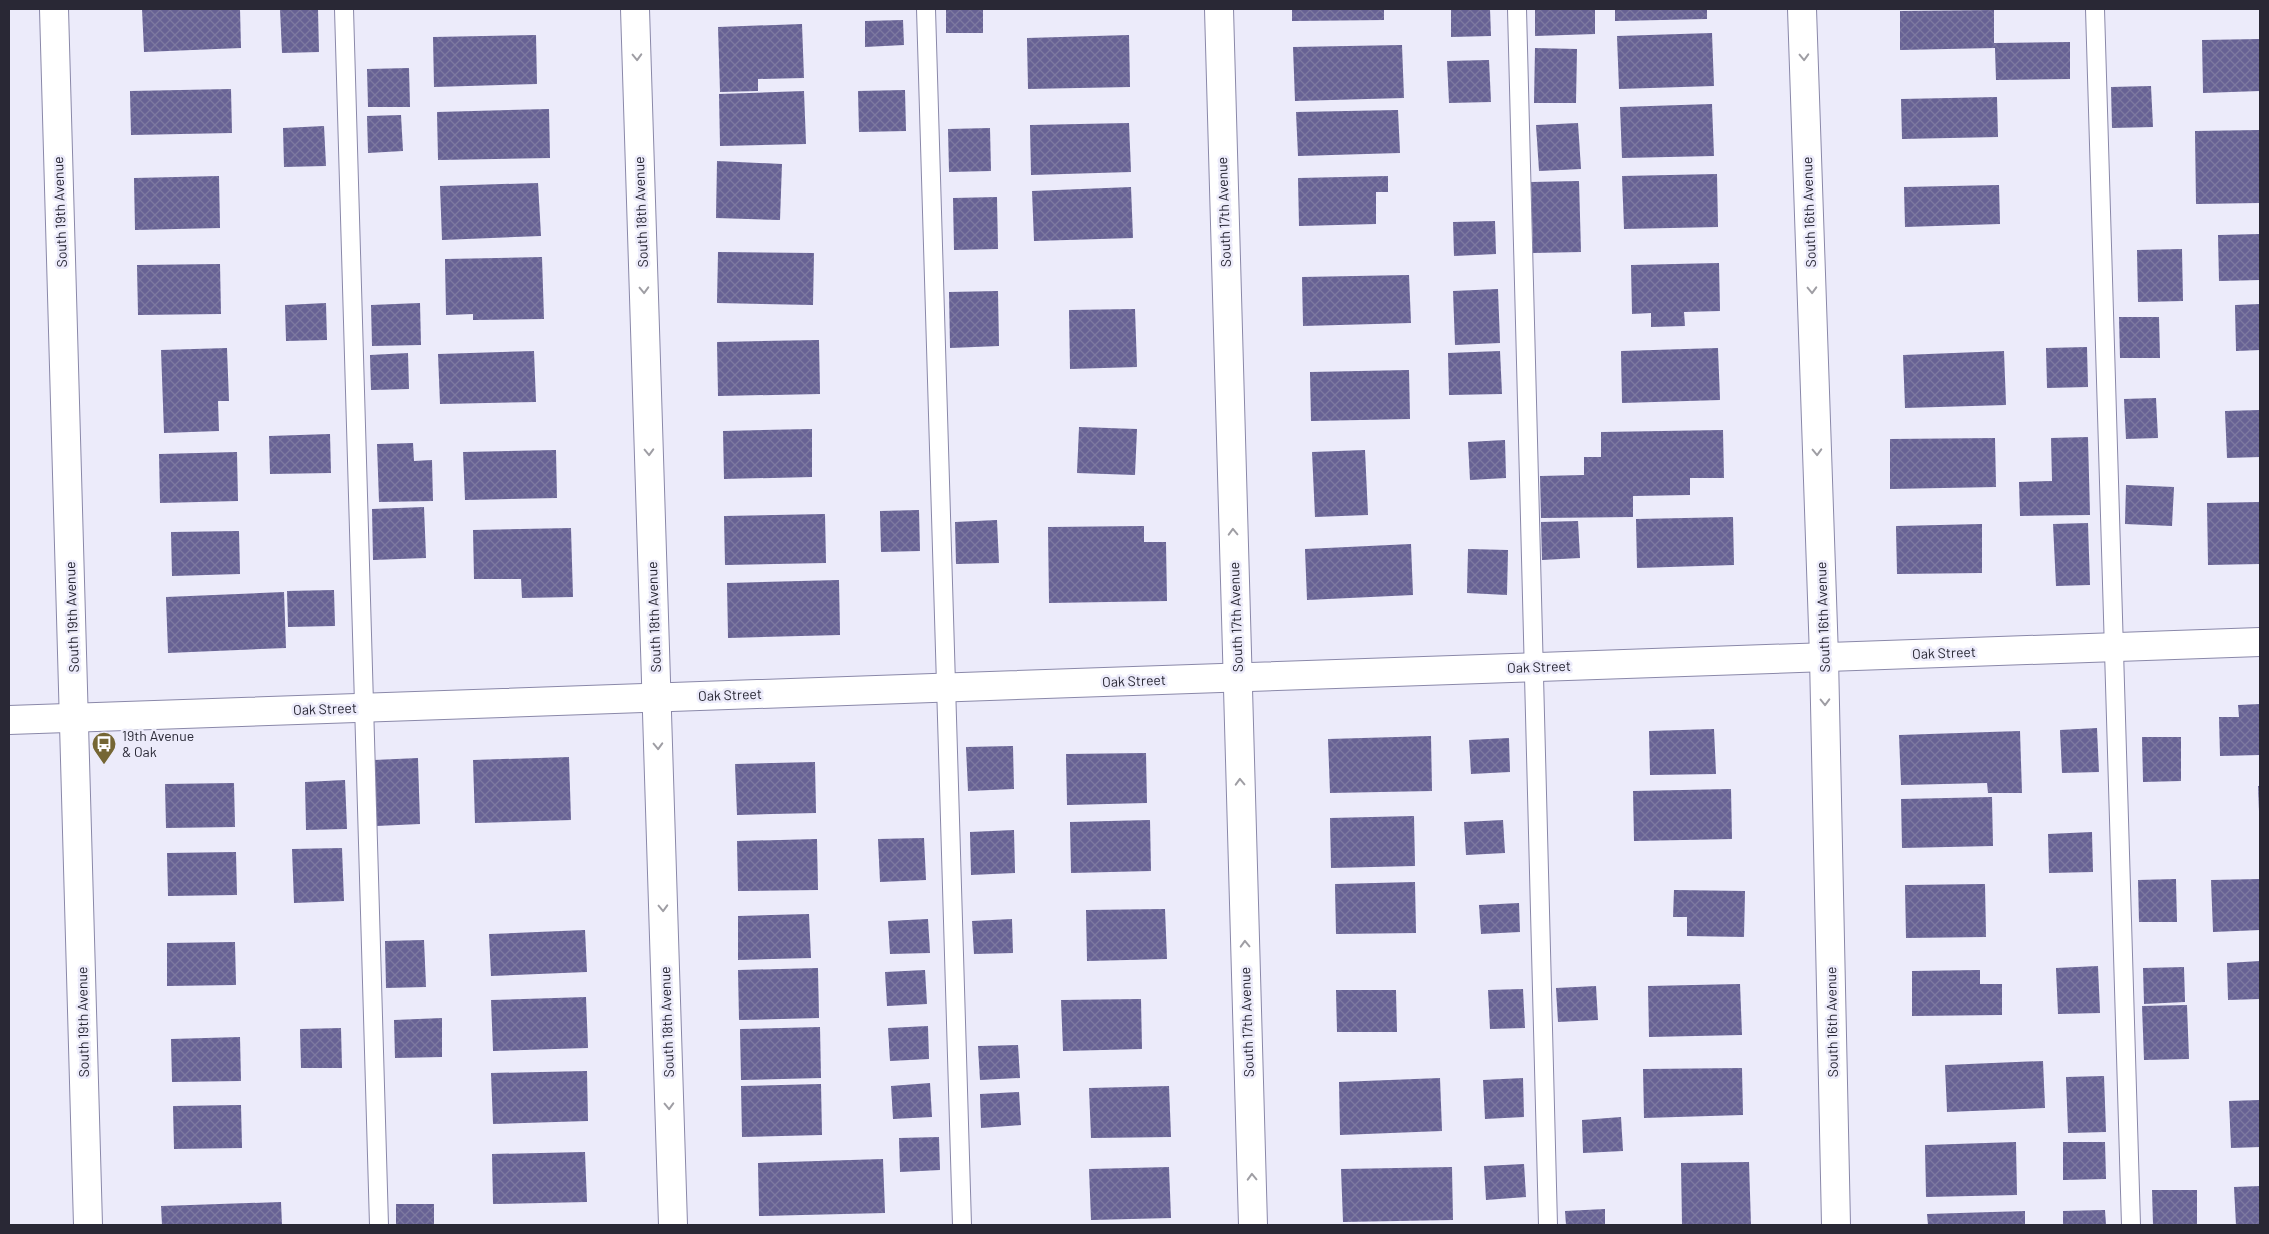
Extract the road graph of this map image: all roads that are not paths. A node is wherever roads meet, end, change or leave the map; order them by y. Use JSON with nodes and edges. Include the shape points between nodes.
{"nodes":[{"id":1,"x":54,"y":9,"type":"edge"},
{"id":2,"x":344,"y":9,"type":"edge"},
{"id":3,"x":635,"y":9,"type":"edge"},
{"id":4,"x":926,"y":9,"type":"edge"},
{"id":5,"x":1219,"y":9,"type":"edge"},
{"id":6,"x":1517,"y":9,"type":"edge"},
{"id":7,"x":1802,"y":9,"type":"edge"},
{"id":8,"x":2094,"y":9,"type":"edge"},
{"id":9,"x":2260,"y":642,"type":"edge"},
{"id":10,"x":2112,"y":647,"type":"junction"},
{"id":11,"x":1824,"y":657,"type":"junction"},
{"id":12,"x":1533,"y":667,"type":"junction"},
{"id":13,"x":1237,"y":677,"type":"junction"},
{"id":14,"x":947,"y":687,"type":"junction"},
{"id":15,"x":656,"y":697,"type":"junction"},
{"id":16,"x":364,"y":707,"type":"junction"},
{"id":17,"x":75,"y":717,"type":"junction"},
{"id":18,"x":9,"y":720,"type":"edge"},
{"id":19,"x":88,"y":1225,"type":"edge"},
{"id":20,"x":379,"y":1225,"type":"edge"},
{"id":21,"x":673,"y":1225,"type":"edge"},
{"id":22,"x":962,"y":1225,"type":"edge"},
{"id":23,"x":1253,"y":1225,"type":"edge"},
{"id":24,"x":1548,"y":1225,"type":"edge"},
{"id":25,"x":1836,"y":1225,"type":"edge"},
{"id":26,"x":2132,"y":1225,"type":"edge"}],
"edges":[{"from":1,"to":17,"type":"street","name":"South 19th Avenue"},
{"from":2,"to":16,"type":"lane"},
{"from":3,"to":15,"type":"street","name":"South 18th Avenue","one_way":true},
{"from":4,"to":14,"type":"lane"},
{"from":13,"to":5,"type":"street","name":"South 17th Avenue","one_way":true},
{"from":6,"to":12,"type":"lane"},
{"from":7,"to":11,"type":"street","name":"South 16th Avenue","one_way":true},
{"from":8,"to":10,"type":"lane"},
{"from":9,"to":10,"type":"street","name":"Oak Street"},
{"from":10,"to":11,"type":"street","name":"Oak Street"},
{"from":10,"to":26,"type":"lane"},
{"from":11,"to":12,"type":"street","name":"Oak Street"},
{"from":11,"to":25,"type":"street","name":"South 16th Avenue","one_way":true},
{"from":12,"to":13,"type":"street","name":"Oak Street"},
{"from":12,"to":24,"type":"lane"},
{"from":13,"to":14,"type":"street","name":"Oak Street"},
{"from":23,"to":13,"type":"street","name":"South 17th Avenue","one_way":true},
{"from":14,"to":15,"type":"street","name":"Oak Street"},
{"from":14,"to":22,"type":"lane"},
{"from":15,"to":16,"type":"street","name":"Oak Street"},
{"from":15,"to":21,"type":"street","name":"South 18th Avenue","one_way":true},
{"from":16,"to":17,"type":"street","name":"Oak Street"},
{"from":16,"to":20,"type":"lane"},
{"from":17,"to":18,"type":"street","name":"Oak Street"},
{"from":17,"to":19,"type":"street","name":"South 19th Avenue"}]}
